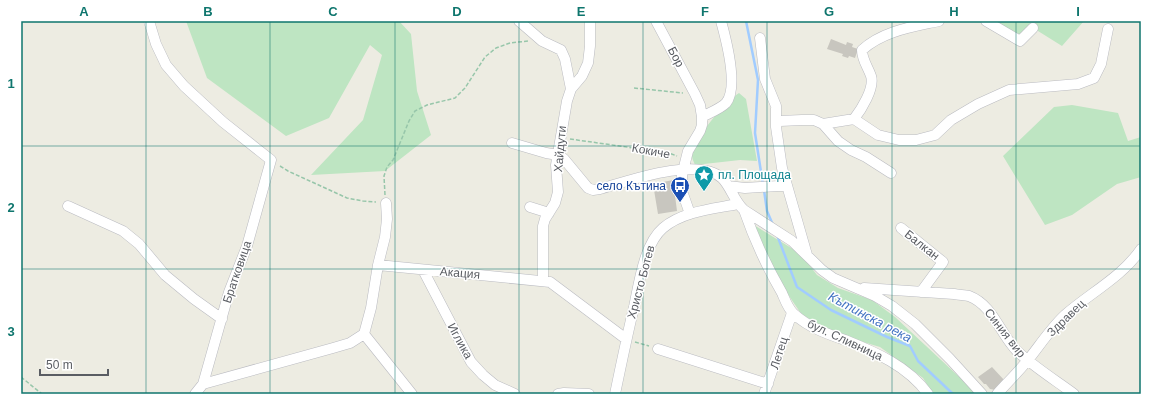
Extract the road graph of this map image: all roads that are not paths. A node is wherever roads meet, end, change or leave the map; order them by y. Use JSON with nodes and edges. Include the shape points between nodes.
{"nodes":[{"id":1,"x":149,"y":21,"type":"edge"},
{"id":2,"x":519,"y":21,"type":"edge"},
{"id":3,"x":590,"y":21,"type":"edge"},
{"id":4,"x":656,"y":21,"type":"edge"},
{"id":5,"x":721,"y":21,"type":"edge"},
{"id":6,"x":939,"y":21,"type":"edge"},
{"id":7,"x":986,"y":21,"type":"edge"},
{"id":8,"x":1033,"y":28,"type":"dead end"},
{"id":9,"x":1108,"y":28,"type":"dead end"},
{"id":10,"x":760,"y":38,"type":"dead end"},
{"id":11,"x":571,"y":89,"type":"junction"},
{"id":12,"x":702,"y":117,"type":"junction"},
{"id":13,"x":854,"y":119,"type":"junction"},
{"id":14,"x":777,"y":123,"type":"junction"},
{"id":15,"x":823,"y":124,"type":"junction"},
{"id":16,"x":512,"y":143,"type":"dead end"},
{"id":17,"x":558,"y":155,"type":"junction"},
{"id":18,"x":684,"y":164,"type":"junction"},
{"id":19,"x":891,"y":173,"type":"dead end"},
{"id":20,"x":728,"y":186,"type":"junction"},
{"id":21,"x":782,"y":186,"type":"junction"},
{"id":22,"x":386,"y":203,"type":"road end"},
{"id":23,"x":68,"y":206,"type":"dead end"},
{"id":24,"x":530,"y":207,"type":"dead end"},
{"id":25,"x":741,"y":207,"type":"junction"},
{"id":26,"x":549,"y":214,"type":"junction"},
{"id":27,"x":690,"y":214,"type":"junction"},
{"id":28,"x":901,"y":228,"type":"dead end"},
{"id":29,"x":1141,"y":249,"type":"edge"},
{"id":30,"x":807,"y":255,"type":"junction"},
{"id":31,"x":378,"y":265,"type":"junction"},
{"id":32,"x":423,"y":270,"type":"junction"},
{"id":33,"x":543,"y":280,"type":"junction"},
{"id":34,"x":856,"y":288,"type":"junction"},
{"id":35,"x":921,"y":292,"type":"junction"},
{"id":36,"x":792,"y":313,"type":"junction"},
{"id":37,"x":222,"y":319,"type":"junction"},
{"id":38,"x":364,"y":334,"type":"junction"},
{"id":39,"x":626,"y":339,"type":"junction"},
{"id":40,"x":658,"y":349,"type":"road end"},
{"id":41,"x":1028,"y":361,"type":"junction"},
{"id":42,"x":203,"y":384,"type":"junction"},
{"id":43,"x":766,"y":389,"type":"edge"},
{"id":44,"x":195,"y":394,"type":"edge"},
{"id":45,"x":412,"y":394,"type":"edge"},
{"id":46,"x":515,"y":394,"type":"edge"},
{"id":47,"x":558,"y":394,"type":"edge"},
{"id":48,"x":589,"y":394,"type":"edge"},
{"id":49,"x":615,"y":394,"type":"edge"},
{"id":50,"x":928,"y":394,"type":"edge"},
{"id":51,"x":982,"y":394,"type":"edge"},
{"id":52,"x":997,"y":394,"type":"edge"},
{"id":53,"x":1074,"y":394,"type":"edge"}],
"edges":[{"from":1,"to":37,"type":"street","name":"Братковица","via":[[166,65],[184,86],[270,160],[247,246],[229,292]]},
{"from":2,"to":11,"type":"street","via":[[542,41],[561,50]]},
{"from":3,"to":11,"type":"street","name":"Хайдути","via":[[588,63],[582,76]]},
{"from":4,"to":12,"type":"street","name":"Бор","via":[[695,94]]},
{"from":5,"to":12,"type":"street","via":[[730,69],[730,96],[725,104]]},
{"from":6,"to":13,"type":"street","via":[[886,34],[862,50],[862,57],[872,79],[863,106]]},
{"from":7,"to":8,"type":"street","via":[[1020,41]]},
{"from":9,"to":13,"type":"street","via":[[1101,64],[1094,78],[1078,84],[1009,90],[951,120],[935,136],[899,140],[878,135]]},
{"from":10,"to":14,"type":"street","via":[[765,79],[776,106]]},
{"from":11,"to":17,"type":"street","name":"Хайдути"},
{"from":12,"to":18,"type":"street","via":[[700,131],[688,151]]},
{"from":13,"to":15,"type":"street"},
{"from":14,"to":15,"type":"street","via":[[814,120]]},
{"from":14,"to":21,"type":"street"},
{"from":15,"to":19,"type":"street","via":[[838,141]]},
{"from":16,"to":17,"type":"street"},
{"from":17,"to":18,"type":"street","name":"Кокиче","via":[[588,188],[593,190],[668,171]]},
{"from":17,"to":26,"type":"street","name":"Хайдути","via":[[558,192]]},
{"from":18,"to":20,"type":"street","via":[[717,174]]},
{"from":18,"to":27,"type":"street","via":[[682,191]]},
{"from":20,"to":21,"type":"street"},
{"from":20,"to":25,"type":"street"},
{"from":21,"to":30,"type":"street"},
{"from":22,"to":31,"type":"street","via":[[385,237]]},
{"from":23,"to":37,"type":"street","via":[[122,231],[138,244],[165,274]]},
{"from":24,"to":26,"type":"street"},
{"from":25,"to":27,"type":"street","name":"Христо Ботев"},
{"from":25,"to":30,"type":"street","via":[[792,241]]},
{"from":25,"to":36,"type":"street","name":"бул. Сливница"},
{"from":26,"to":33,"type":"street","name":"Хайдути","via":[[544,226]]},
{"from":27,"to":39,"type":"street","name":"Христо Ботев","via":[[662,228],[654,238],[647,253]]},
{"from":28,"to":35,"type":"street","name":"Балкан","via":[[943,262]]},
{"from":29,"to":41,"type":"street","name":"Здравец","via":[[1123,269],[1065,315]]},
{"from":30,"to":34,"type":"street","via":[[833,278]]},
{"from":31,"to":32,"type":"street","name":"Акация"},
{"from":31,"to":38,"type":"street"},
{"from":32,"to":33,"type":"street","name":"Акация"},
{"from":32,"to":46,"type":"street","name":"Иглика","via":[[471,362],[495,385]]},
{"from":33,"to":39,"type":"street","name":"Акация","via":[[550,282]]},
{"from":34,"to":35,"type":"street","name":"Синия вир"},
{"from":34,"to":51,"type":"street","via":[[892,306],[915,324]]},
{"from":35,"to":41,"type":"street","name":"Синия вир","via":[[968,296],[981,302],[1015,349]]},
{"from":36,"to":43,"type":"street","name":"Летец"},
{"from":36,"to":50,"type":"street","name":"бул. Сливница","via":[[824,333],[869,350],[892,362],[911,376]]},
{"from":37,"to":42,"type":"street","name":"Братковица"},
{"from":38,"to":42,"type":"street","via":[[350,343]]},
{"from":38,"to":45,"type":"street"},
{"from":39,"to":49,"type":"street","name":"Христо Ботев"},
{"from":40,"to":43,"type":"street"},
{"from":41,"to":52,"type":"street","name":"Здравец"},
{"from":41,"to":53,"type":"street","name":"Синия вир"},
{"from":42,"to":44,"type":"street"},
{"from":47,"to":48,"type":"street"}]}
